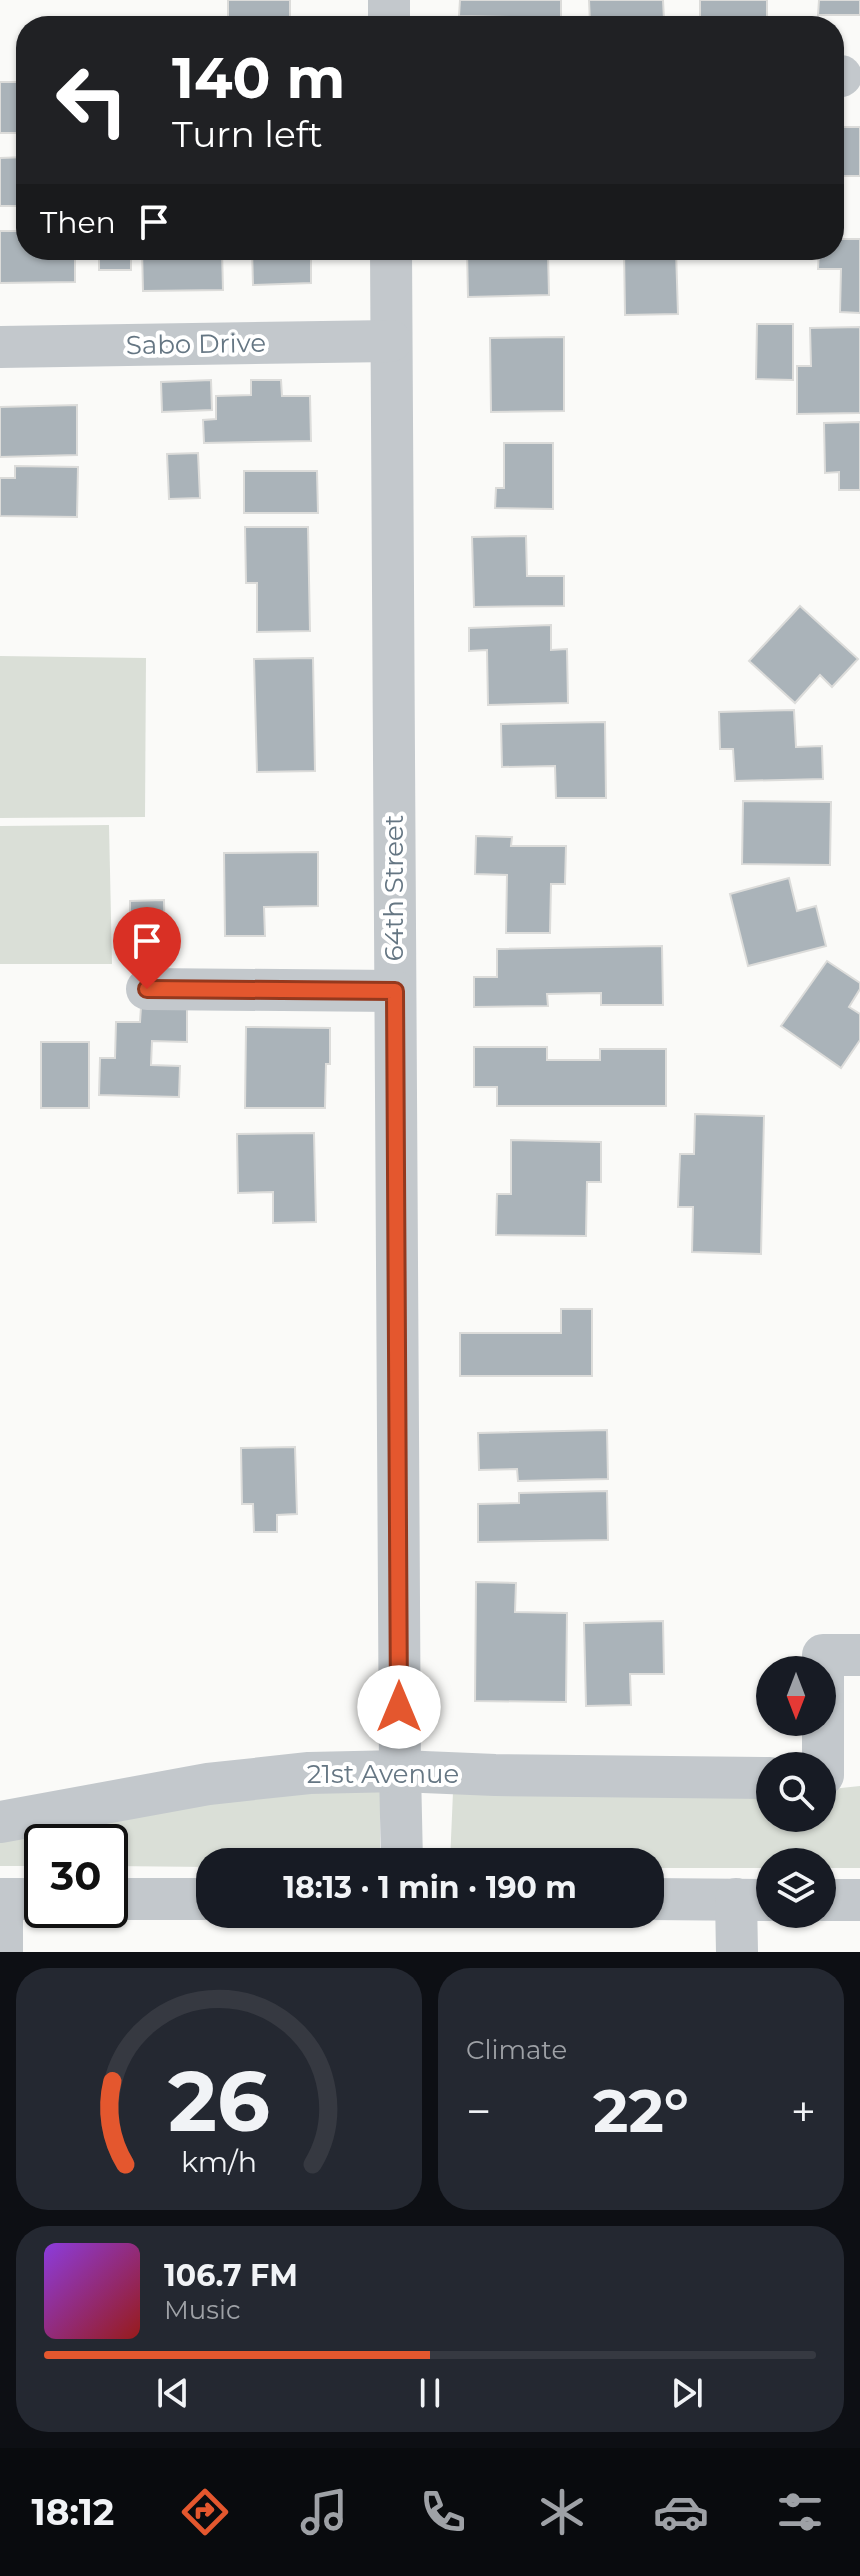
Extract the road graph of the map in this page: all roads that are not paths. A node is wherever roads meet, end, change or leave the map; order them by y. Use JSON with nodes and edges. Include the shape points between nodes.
{"nodes":[{"id":1,"x":391,"y":260,"type":"edge"},
{"id":2,"x":391,"y":341,"type":"junction"},
{"id":3,"x":0,"y":347,"type":"edge"},
{"id":4,"x":147,"y":989,"type":"dead end"},
{"id":5,"x":395,"y":991,"type":"junction"},
{"id":6,"x":860,"y":1655,"type":"edge"},
{"id":7,"x":833,"y":1752,"type":"edge"},
{"id":8,"x":400,"y":1771,"type":"junction"},
{"id":9,"x":756,"y":1778,"type":"edge"},
{"id":10,"x":0,"y":1822,"type":"edge"},
{"id":11,"x":402,"y":1848,"type":"edge"},
{"id":12,"x":15,"y":1899,"type":"edge"},
{"id":13,"x":128,"y":1899,"type":"edge"},
{"id":14,"x":196,"y":1899,"type":"edge"},
{"id":15,"x":664,"y":1899,"type":"edge"},
{"id":16,"x":753,"y":1900,"type":"edge"},
{"id":17,"x":836,"y":1900,"type":"edge"},
{"id":18,"x":860,"y":1900,"type":"edge"},
{"id":19,"x":2,"y":1952,"type":"edge"},
{"id":20,"x":737,"y":1952,"type":"edge"}],
"edges":[{"from":1,"to":2,"type":"street","name":"64th Street"},
{"from":2,"to":3,"type":"street","name":"Sabo Drive"},
{"from":2,"to":5,"type":"street","name":"64th Street"},
{"from":4,"to":5,"type":"street"},
{"from":5,"to":8,"type":"street","name":"64th Street"},
{"from":6,"to":7,"type":"street","via":[[823,1655]]},
{"from":8,"to":9,"type":"street","name":"21st Avenue"},
{"from":8,"to":10,"type":"street","name":"21st Avenue","via":[[309,1773],[208,1784]]},
{"from":8,"to":11,"type":"street","name":"64th Street"},
{"from":12,"to":19,"type":"street"},
{"from":13,"to":14,"type":"street"},
{"from":15,"to":16,"type":"street"},
{"from":16,"to":20,"type":"street"},
{"from":17,"to":18,"type":"street"}]}
